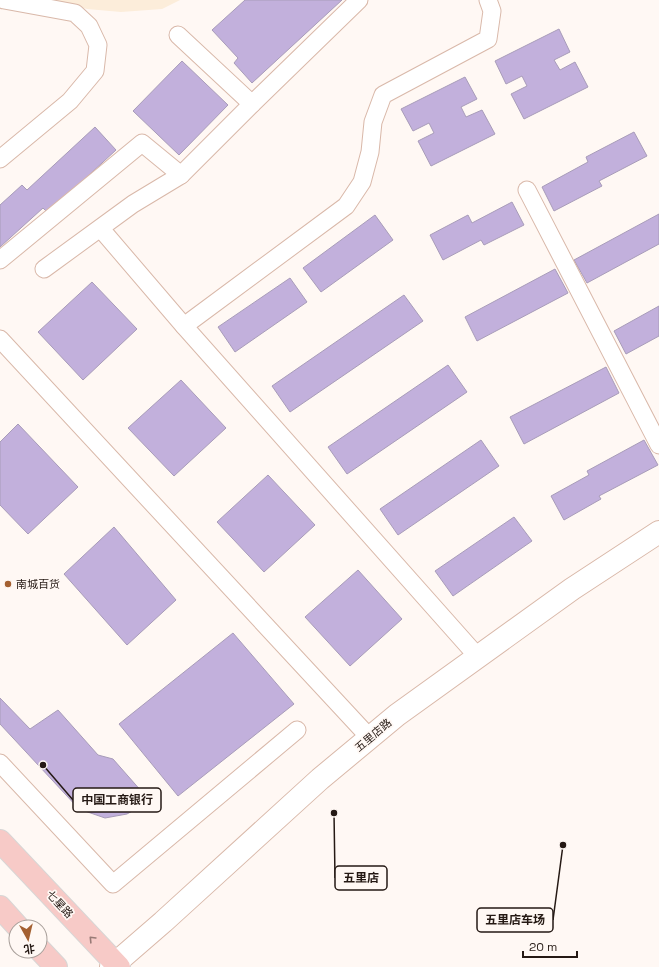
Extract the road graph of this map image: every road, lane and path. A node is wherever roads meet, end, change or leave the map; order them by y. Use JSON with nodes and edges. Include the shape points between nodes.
{"nodes":[{"id":1,"x":4,"y":0,"type":"edge"},
{"id":2,"x":359,"y":0,"type":"edge"},
{"id":3,"x":488,"y":0,"type":"edge"},
{"id":4,"x":178,"y":35,"type":"dead end"},
{"id":5,"x":252,"y":104,"type":"junction"},
{"id":6,"x":0,"y":159,"type":"edge"},
{"id":7,"x":181,"y":175,"type":"junction"},
{"id":8,"x":527,"y":190,"type":"dead end"},
{"id":9,"x":100,"y":229,"type":"junction"},
{"id":10,"x":0,"y":260,"type":"edge"},
{"id":11,"x":44,"y":269,"type":"dead end"},
{"id":12,"x":184,"y":326,"type":"junction"},
{"id":13,"x":0,"y":339,"type":"edge"},
{"id":14,"x":659,"y":445,"type":"edge"},
{"id":15,"x":659,"y":532,"type":"edge"},
{"id":16,"x":478,"y":657,"type":"junction"},
{"id":17,"x":297,"y":730,"type":"dead end"},
{"id":18,"x":370,"y":738,"type":"junction"},
{"id":19,"x":0,"y":763,"type":"edge"},
{"id":20,"x":0,"y":841,"type":"edge"},
{"id":21,"x":0,"y":908,"type":"edge"},
{"id":22,"x":10,"y":919,"type":"edge"},
{"id":23,"x":48,"y":958,"type":"edge"},
{"id":24,"x":115,"y":966,"type":"edge"},
{"id":25,"x":56,"y":967,"type":"edge"}],
"edges":[{"from":1,"to":6,"type":"street","via":[[75,13],[89,26],[98,44],[94,71],[70,101]]},
{"from":2,"to":5,"type":"street"},
{"from":3,"to":12,"type":"street","via":[[492,11],[488,39],[383,95],[372,122],[370,152],[362,182],[346,206]]},
{"from":4,"to":5,"type":"street"},
{"from":5,"to":7,"type":"street"},
{"from":7,"to":9,"type":"street","via":[[132,204]]},
{"from":7,"to":10,"type":"street","via":[[142,143]]},
{"from":8,"to":14,"type":"street"},
{"from":9,"to":11,"type":"street"},
{"from":9,"to":12,"type":"street"},
{"from":12,"to":16,"type":"street"},
{"from":13,"to":18,"type":"street"},
{"from":15,"to":16,"type":"main road","name":"五里店路","via":[[572,589]]},
{"from":16,"to":18,"type":"main road","name":"五里店路","via":[[397,715]]},
{"from":17,"to":19,"type":"street","via":[[113,884]]},
{"from":18,"to":24,"type":"main road","name":"五里店路","via":[[320,779]]},
{"from":24,"to":20,"type":"highway","name":"七星路","one_way":true},
{"from":21,"to":22,"type":"highway"},
{"from":23,"to":25,"type":"highway"}]}
